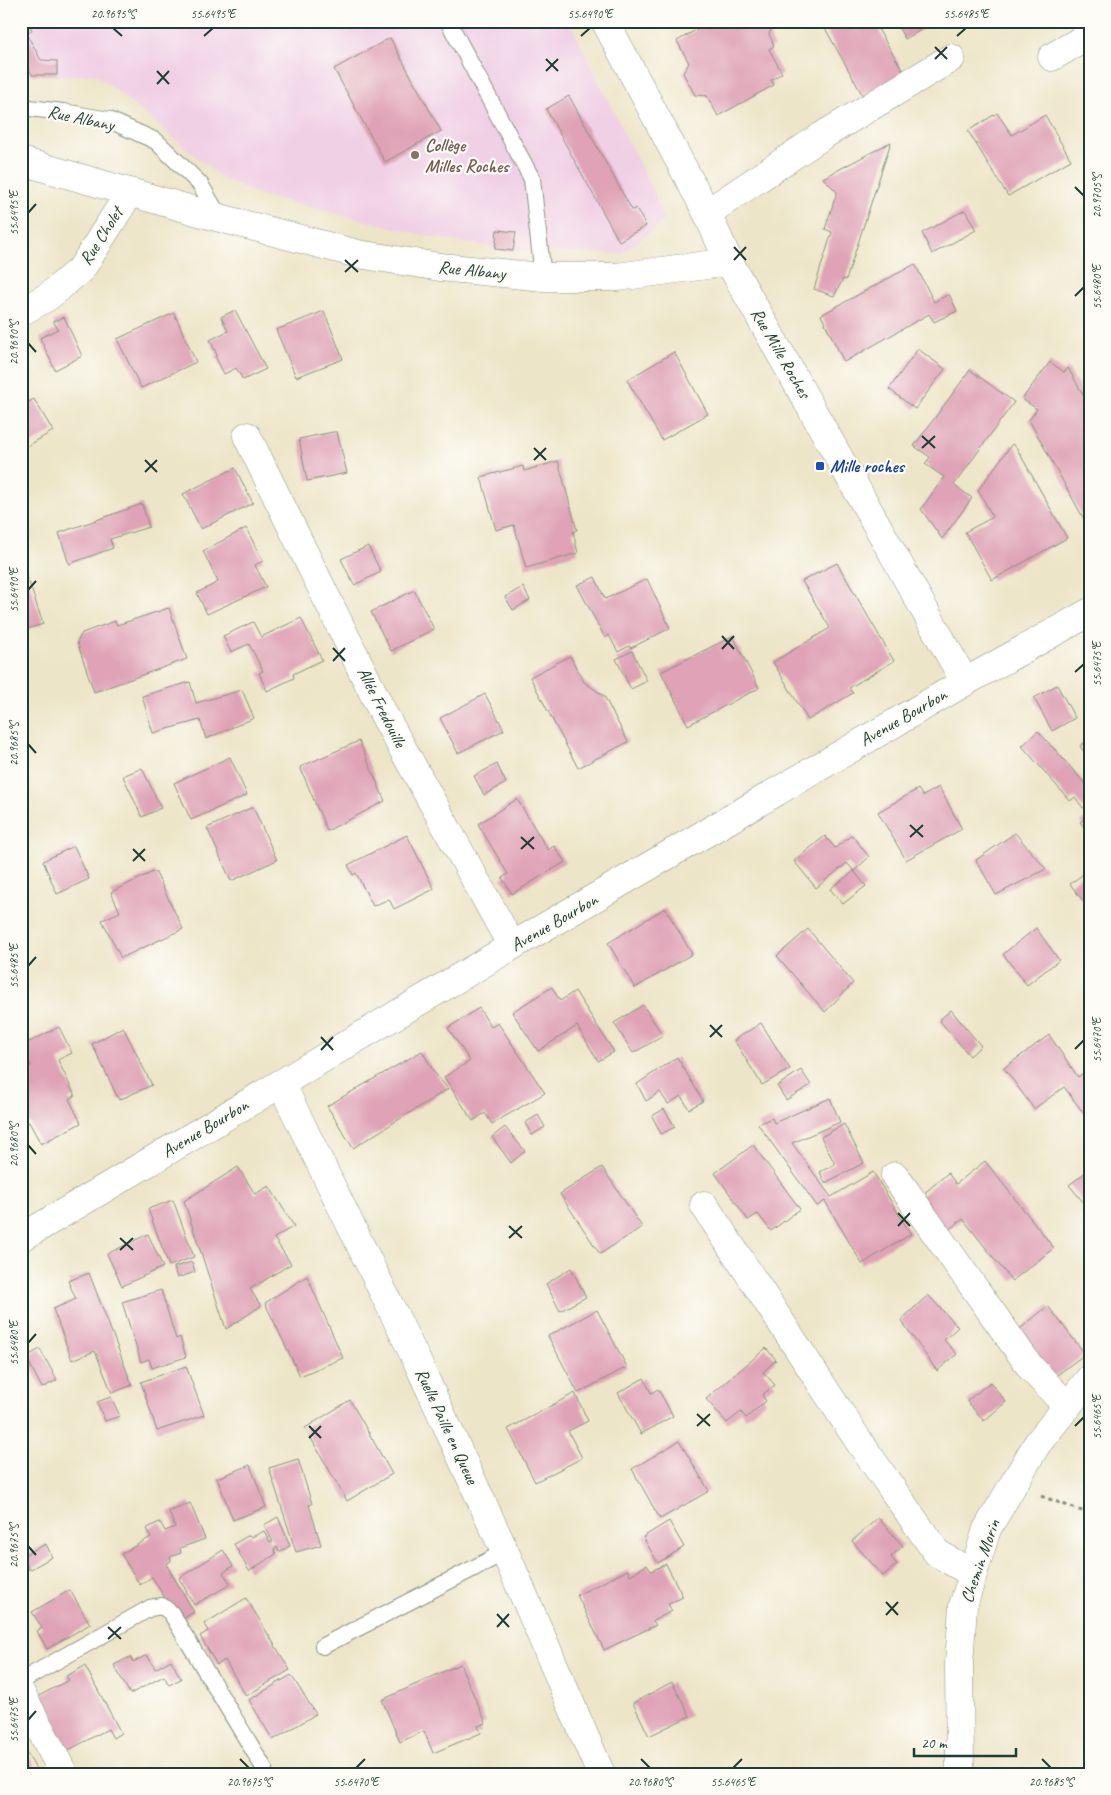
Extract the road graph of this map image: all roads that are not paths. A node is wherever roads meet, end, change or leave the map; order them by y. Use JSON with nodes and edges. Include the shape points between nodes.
{"nodes":[{"id":1,"x":448,"y":21,"type":"edge"},
{"id":2,"x":605,"y":21,"type":"edge"},
{"id":3,"x":1090,"y":35,"type":"edge"},
{"id":4,"x":1052,"y":57,"type":"dead end"},
{"id":5,"x":951,"y":58,"type":"dead end"},
{"id":6,"x":21,"y":107,"type":"edge"},
{"id":7,"x":21,"y":161,"type":"edge"},
{"id":8,"x":130,"y":192,"type":"junction"},
{"id":9,"x":706,"y":213,"type":"junction"},
{"id":10,"x":220,"y":218,"type":"junction"},
{"id":11,"x":729,"y":262,"type":"junction"},
{"id":12,"x":543,"y":277,"type":"junction"},
{"id":13,"x":21,"y":312,"type":"edge"},
{"id":14,"x":247,"y":436,"type":"dead end"},
{"id":15,"x":1090,"y":612,"type":"edge"},
{"id":16,"x":964,"y":682,"type":"junction"},
{"id":17,"x":512,"y":946,"type":"junction"},
{"id":18,"x":281,"y":1083,"type":"junction"},
{"id":19,"x":895,"y":1176,"type":"dead end"},
{"id":20,"x":704,"y":1205,"type":"dead end"},
{"id":21,"x":21,"y":1238,"type":"edge"},
{"id":22,"x":1090,"y":1378,"type":"edge"},
{"id":23,"x":1067,"y":1406,"type":"junction"},
{"id":24,"x":505,"y":1552,"type":"junction"},
{"id":25,"x":973,"y":1574,"type":"junction"},
{"id":26,"x":322,"y":1646,"type":"dead end"},
{"id":27,"x":21,"y":1681,"type":"edge"},
{"id":28,"x":21,"y":1693,"type":"edge"},
{"id":29,"x":264,"y":1768,"type":"dead end"},
{"id":30,"x":64,"y":1774,"type":"edge"},
{"id":31,"x":601,"y":1774,"type":"edge"},
{"id":32,"x":960,"y":1774,"type":"edge"}],
"edges":[{"from":1,"to":12,"type":"lane","via":[[532,178]]},
{"from":2,"to":9,"type":"street","name":"Rue Mille Roches"},
{"from":3,"to":4,"type":"street"},
{"from":5,"to":9,"type":"street","via":[[822,136]]},
{"from":6,"to":10,"type":"lane","name":"Rue Albany","via":[[108,120],[156,141],[200,184]]},
{"from":7,"to":8,"type":"street","name":"Rue Albany"},
{"from":8,"to":10,"type":"street","name":"Rue Albany"},
{"from":8,"to":13,"type":"street","name":"Rue Cholet","via":[[82,268],[49,296]]},
{"from":9,"to":11,"type":"street","name":"Rue Mille Roches"},
{"from":10,"to":12,"type":"street","name":"Rue Albany","via":[[358,254],[440,267]]},
{"from":11,"to":12,"type":"street","name":"Rue Albany","via":[[617,277]]},
{"from":11,"to":16,"type":"street","name":"Rue Mille Roches"},
{"from":14,"to":17,"type":"street","name":"Allée Fredouille","via":[[384,715]]},
{"from":15,"to":16,"type":"street","name":"Avenue Bourbon"},
{"from":16,"to":17,"type":"street","name":"Avenue Bourbon"},
{"from":17,"to":18,"type":"street","name":"Avenue Bourbon"},
{"from":18,"to":21,"type":"street","name":"Avenue Bourbon"},
{"from":18,"to":24,"type":"street","name":"Ruelle Paille en Queue","via":[[412,1350]]},
{"from":19,"to":23,"type":"street","via":[[1031,1368]]},
{"from":20,"to":25,"type":"street","via":[[860,1443],[937,1553]]},
{"from":22,"to":23,"type":"street","name":"Chemin Morin"},
{"from":23,"to":25,"type":"street","name":"Chemin Morin","via":[[1037,1444],[987,1529]]},
{"from":24,"to":26,"type":"lane"},
{"from":24,"to":31,"type":"street","name":"Ruelle Paille en Queue"},
{"from":25,"to":32,"type":"street","name":"Chemin Morin","via":[[963,1606],[959,1664]]},
{"from":27,"to":29,"type":"lane","via":[[150,1608],[162,1606],[171,1613]]},
{"from":28,"to":30,"type":"street"}]}
